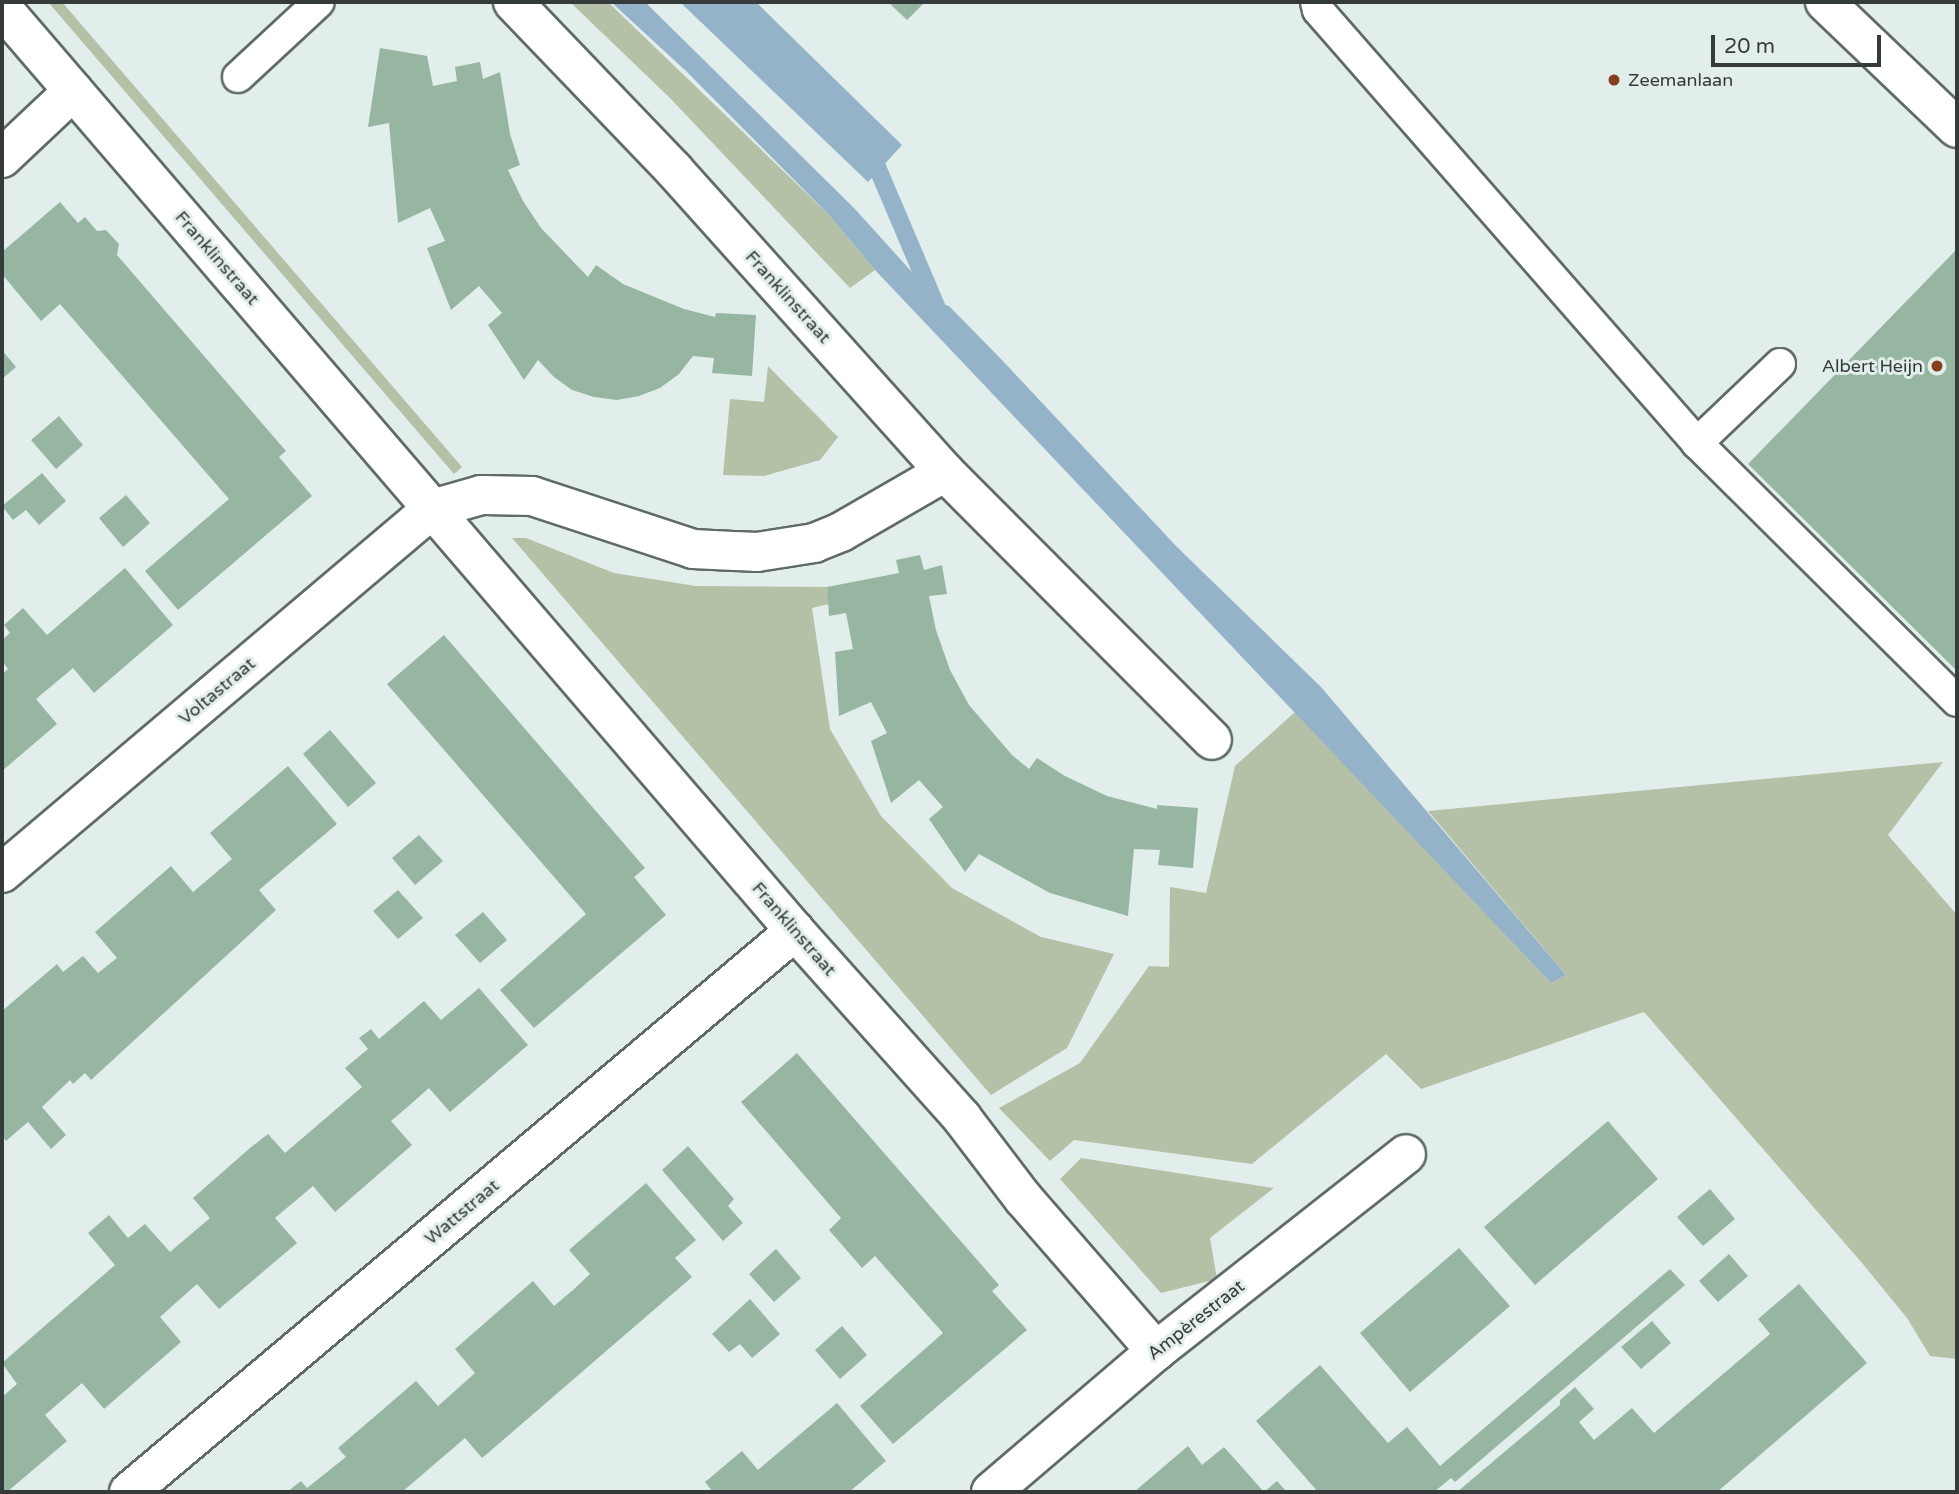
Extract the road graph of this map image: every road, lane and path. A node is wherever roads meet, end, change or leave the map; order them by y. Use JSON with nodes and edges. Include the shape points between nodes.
{"nodes":[{"id":1,"x":319,"y":2,"type":"edge"},
{"id":2,"x":513,"y":2,"type":"edge"},
{"id":3,"x":1316,"y":2,"type":"edge"},
{"id":4,"x":1825,"y":2,"type":"edge"},
{"id":5,"x":2,"y":8,"type":"edge"},
{"id":6,"x":239,"y":76,"type":"dead end"},
{"id":7,"x":73,"y":91,"type":"junction"},
{"id":8,"x":1957,"y":128,"type":"edge"},
{"id":9,"x":2,"y":159,"type":"edge"},
{"id":10,"x":1780,"y":364,"type":"dead end"},
{"id":11,"x":1696,"y":443,"type":"junction"},
{"id":12,"x":946,"y":472,"type":"junction"},
{"id":13,"x":432,"y":509,"type":"junction"},
{"id":14,"x":1957,"y":701,"type":"edge"},
{"id":15,"x":1212,"y":740,"type":"dead end"},
{"id":16,"x":2,"y":873,"type":"edge"},
{"id":17,"x":795,"y":931,"type":"junction"},
{"id":18,"x":1406,"y":1154,"type":"dead end"},
{"id":19,"x":1156,"y":1351,"type":"junction"},
{"id":20,"x":129,"y":1492,"type":"edge"},
{"id":21,"x":991,"y":1492,"type":"edge"}],
"edges":[{"from":1,"to":6,"type":"lane"},
{"from":2,"to":12,"type":"street","name":"Franklinstraat","via":[[674,170]]},
{"from":3,"to":11,"type":"lane","via":[[1318,10]]},
{"from":4,"to":8,"type":"street"},
{"from":5,"to":7,"type":"street","name":"Franklinstraat"},
{"from":7,"to":9,"type":"street"},
{"from":7,"to":13,"type":"street","name":"Franklinstraat"},
{"from":10,"to":11,"type":"lane"},
{"from":11,"to":14,"type":"lane"},
{"from":12,"to":13,"type":"street","via":[[841,532],[814,543],[757,552],[693,549],[532,496],[481,495]]},
{"from":12,"to":15,"type":"street","name":"Franklinstraat"},
{"from":13,"to":16,"type":"street","name":"Voltastraat"},
{"from":13,"to":17,"type":"street","name":"Franklinstraat"},
{"from":17,"to":19,"type":"street","name":"Franklinstraat","via":[[962,1118],[1023,1198]]},
{"from":17,"to":20,"type":"street","name":"Wattstraat"},
{"from":18,"to":19,"type":"street","name":"Ampèrestraat"},
{"from":19,"to":21,"type":"street","name":"Ampèrestraat"}]}
